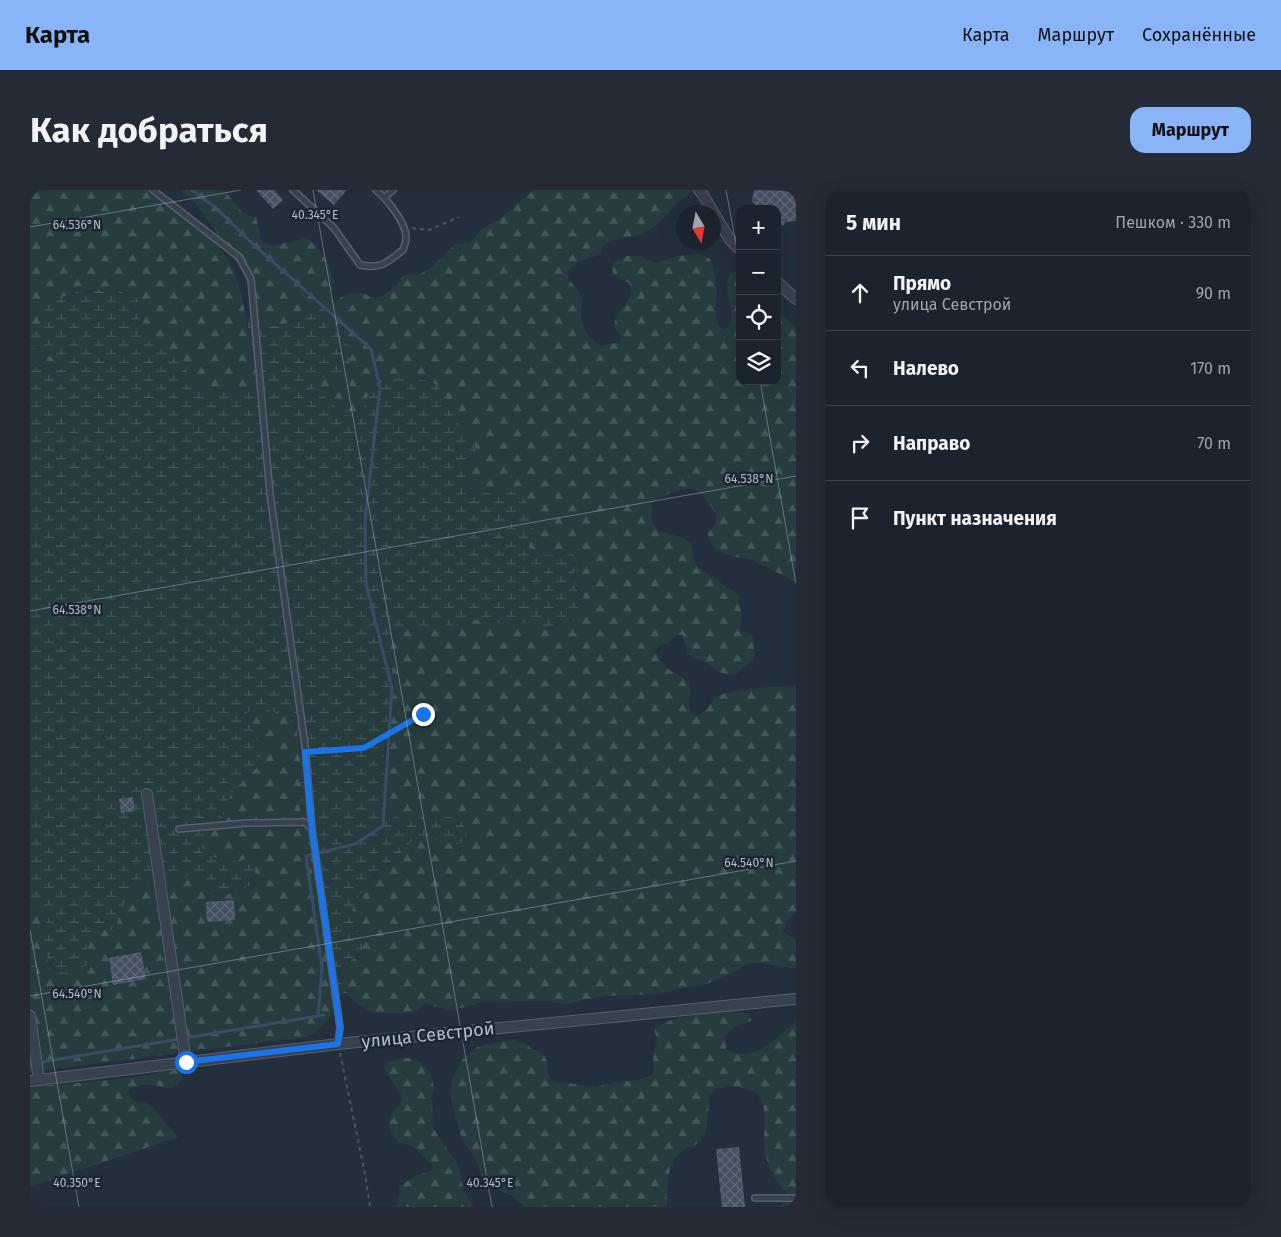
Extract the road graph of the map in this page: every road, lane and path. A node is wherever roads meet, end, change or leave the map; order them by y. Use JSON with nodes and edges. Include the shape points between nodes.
{"nodes":[{"id":1,"x":153,"y":190,"type":"edge"},
{"id":2,"x":294,"y":190,"type":"edge"},
{"id":3,"x":376,"y":190,"type":"edge"},
{"id":4,"x":393,"y":190,"type":"edge"},
{"id":5,"x":703,"y":192,"type":"edge"},
{"id":6,"x":385,"y":197,"type":"junction"},
{"id":7,"x":460,"y":217,"type":"dead end"},
{"id":8,"x":403,"y":226,"type":"junction"},
{"id":9,"x":736,"y":245,"type":"edge"},
{"id":10,"x":781,"y":286,"type":"edge"},
{"id":11,"x":796,"y":299,"type":"edge"},
{"id":12,"x":423,"y":714,"type":"dead end"},
{"id":13,"x":305,"y":752,"type":"junction"},
{"id":14,"x":147,"y":794,"type":"dead end"},
{"id":15,"x":312,"y":829,"type":"junction"},
{"id":16,"x":179,"y":830,"type":"dead end"},
{"id":17,"x":796,"y":1000,"type":"edge"},
{"id":18,"x":30,"y":1016,"type":"edge"},
{"id":19,"x":338,"y":1044,"type":"junction"},
{"id":20,"x":186,"y":1062,"type":"junction"},
{"id":21,"x":34,"y":1081,"type":"edge"},
{"id":22,"x":756,"y":1198,"type":"dead end"},
{"id":23,"x":796,"y":1198,"type":"edge"},
{"id":24,"x":370,"y":1207,"type":"edge"}],
"edges":[{"from":1,"to":13,"type":"lane","via":[[239,256],[251,279],[270,494]]},
{"from":2,"to":8,"type":"lane","via":[[334,228],[360,265],[383,266],[403,250],[406,236]]},
{"from":3,"to":6,"type":"lane"},
{"from":4,"to":6,"type":"lane"},
{"from":5,"to":9,"type":"street"},
{"from":6,"to":8,"type":"lane"},
{"from":7,"to":8,"type":"path","via":[[429,230]]},
{"from":10,"to":11,"type":"street"},
{"from":12,"to":13,"type":"path","via":[[364,748]]},
{"from":13,"to":15,"type":"lane"},
{"from":14,"to":20,"type":"street"},
{"from":15,"to":16,"type":"lane","via":[[305,822],[247,823]]},
{"from":15,"to":19,"type":"lane","via":[[340,1027]]},
{"from":17,"to":19,"type":"street","name":"улица Севстрой"},
{"from":18,"to":21,"type":"street"},
{"from":19,"to":20,"type":"street","name":"улица Севстрой"},
{"from":19,"to":24,"type":"path"},
{"from":20,"to":21,"type":"street","name":"улица Севстрой"},
{"from":22,"to":23,"type":"lane"}]}
